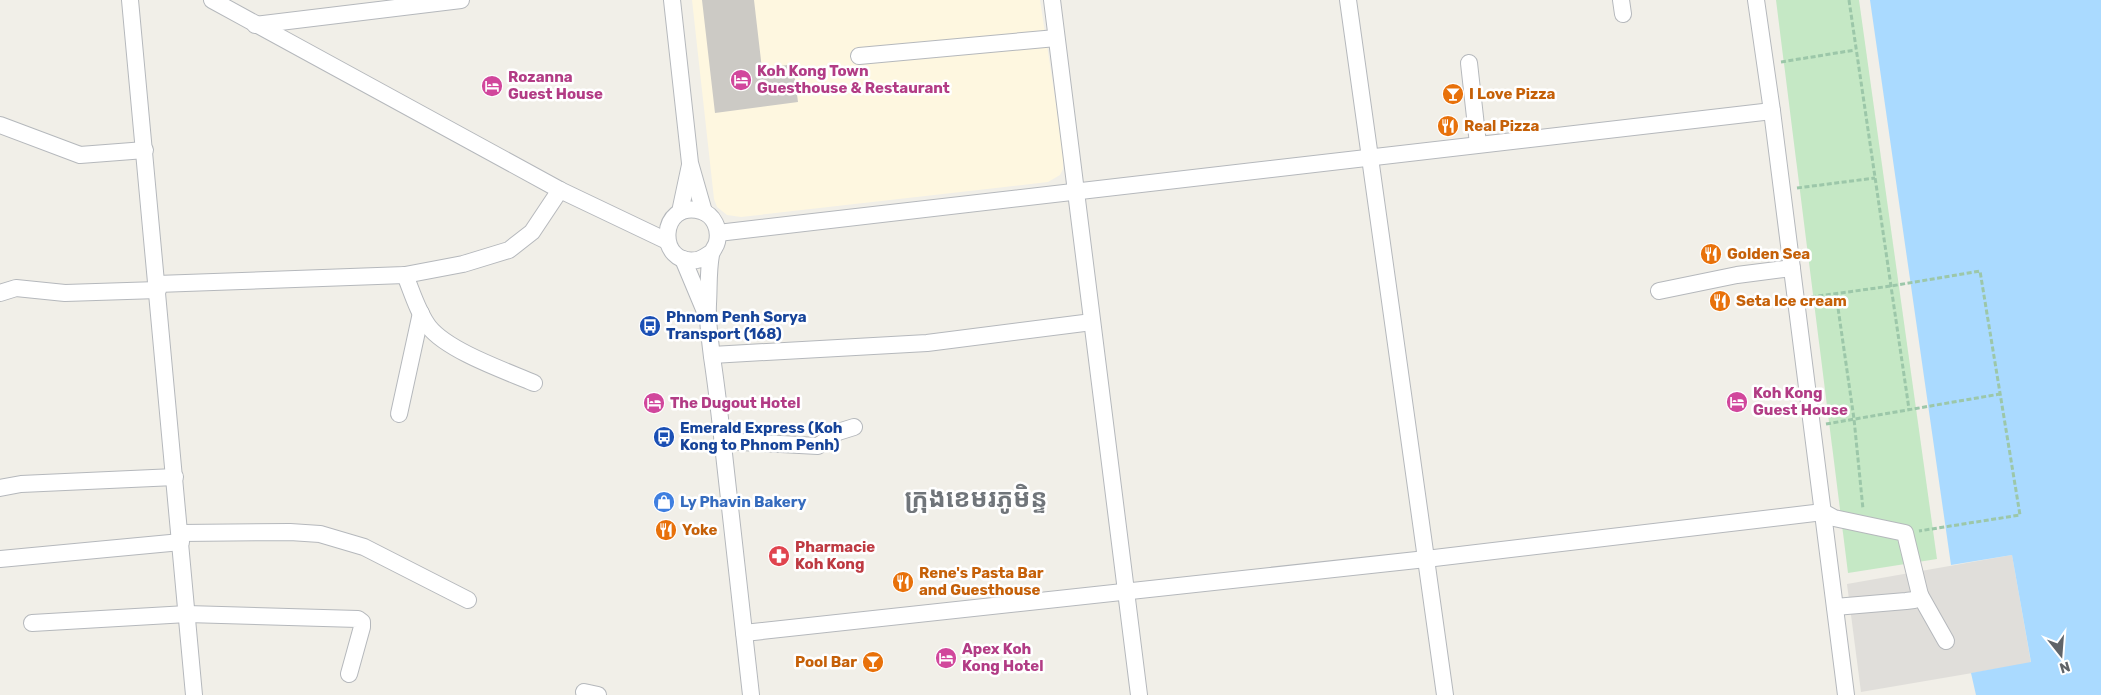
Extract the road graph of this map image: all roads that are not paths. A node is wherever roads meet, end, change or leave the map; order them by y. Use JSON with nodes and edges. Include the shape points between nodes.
{"nodes":[{"id":1,"x":130,"y":0,"type":"edge"},
{"id":2,"x":212,"y":0,"type":"edge"},
{"id":3,"x":461,"y":0,"type":"edge"},
{"id":4,"x":672,"y":0,"type":"edge"},
{"id":5,"x":1052,"y":0,"type":"edge"},
{"id":6,"x":1348,"y":0,"type":"edge"},
{"id":7,"x":1756,"y":0,"type":"edge"},
{"id":8,"x":255,"y":25,"type":"junction"},
{"id":9,"x":1056,"y":38,"type":"junction"},
{"id":10,"x":859,"y":56,"type":"dead end"},
{"id":11,"x":1469,"y":63,"type":"dead end"},
{"id":12,"x":1772,"y":110,"type":"junction"},
{"id":13,"x":0,"y":125,"type":"edge"},
{"id":14,"x":1478,"y":144,"type":"junction"},
{"id":15,"x":146,"y":150,"type":"junction"},
{"id":16,"x":1371,"y":156,"type":"junction"},
{"id":17,"x":690,"y":163,"type":"junction"},
{"id":18,"x":560,"y":190,"type":"junction"},
{"id":19,"x":1076,"y":190,"type":"junction"},
{"id":20,"x":704,"y":212,"type":"junction"},
{"id":21,"x":675,"y":217,"type":"junction"},
{"id":22,"x":636,"y":228,"type":"junction"},
{"id":23,"x":718,"y":233,"type":"junction"},
{"id":24,"x":667,"y":241,"type":"junction"},
{"id":25,"x":711,"y":253,"type":"junction"},
{"id":26,"x":683,"y":259,"type":"junction"},
{"id":27,"x":1792,"y":268,"type":"junction"},
{"id":28,"x":405,"y":275,"type":"junction"},
{"id":29,"x":158,"y":287,"type":"junction"},
{"id":30,"x":1660,"y":291,"type":"dead end"},
{"id":31,"x":0,"y":293,"type":"edge"},
{"id":32,"x":421,"y":313,"type":"junction"},
{"id":33,"x":708,"y":318,"type":"junction"},
{"id":34,"x":1092,"y":322,"type":"junction"},
{"id":35,"x":712,"y":355,"type":"junction"},
{"id":36,"x":534,"y":383,"type":"dead end"},
{"id":37,"x":399,"y":414,"type":"dead end"},
{"id":38,"x":854,"y":427,"type":"dead end"},
{"id":39,"x":722,"y":441,"type":"junction"},
{"id":40,"x":174,"y":477,"type":"junction"},
{"id":41,"x":0,"y":488,"type":"edge"},
{"id":42,"x":1823,"y":512,"type":"junction"},
{"id":43,"x":180,"y":537,"type":"junction"},
{"id":44,"x":0,"y":559,"type":"edge"},
{"id":45,"x":1426,"y":559,"type":"junction"},
{"id":46,"x":1126,"y":592,"type":"junction"},
{"id":47,"x":1920,"y":595,"type":"junction"},
{"id":48,"x":468,"y":600,"type":"dead end"},
{"id":49,"x":1835,"y":607,"type":"junction"},
{"id":50,"x":187,"y":614,"type":"junction"},
{"id":51,"x":32,"y":624,"type":"dead end"},
{"id":52,"x":744,"y":633,"type":"junction"},
{"id":53,"x":1946,"y":641,"type":"dead end"},
{"id":54,"x":349,"y":674,"type":"dead end"},
{"id":55,"x":194,"y":695,"type":"edge"},
{"id":56,"x":751,"y":695,"type":"edge"},
{"id":57,"x":1139,"y":695,"type":"edge"},
{"id":58,"x":1445,"y":695,"type":"edge"},
{"id":59,"x":1846,"y":695,"type":"edge"}],
"edges":[{"from":1,"to":15,"type":"street"},
{"from":2,"to":8,"type":"street"},
{"from":3,"to":8,"type":"street"},
{"from":4,"to":17,"type":"street"},
{"from":5,"to":9,"type":"street"},
{"from":6,"to":16,"type":"street"},
{"from":7,"to":12,"type":"street"},
{"from":8,"to":18,"type":"street"},
{"from":9,"to":10,"type":"street"},
{"from":9,"to":19,"type":"street"},
{"from":11,"to":14,"type":"street"},
{"from":12,"to":14,"type":"street"},
{"from":12,"to":27,"type":"street"},
{"from":13,"to":15,"type":"street","via":[[80,155]]},
{"from":14,"to":16,"type":"street"},
{"from":15,"to":29,"type":"street"},
{"from":16,"to":19,"type":"street"},
{"from":16,"to":45,"type":"street"},
{"from":17,"to":20,"type":"street"},
{"from":17,"to":21,"type":"street"},
{"from":18,"to":22,"type":"street"},
{"from":18,"to":28,"type":"street","via":[[532,232],[509,250],[463,264]]},
{"from":19,"to":23,"type":"street"},
{"from":19,"to":34,"type":"street"},
{"from":20,"to":21,"type":"street","via":[[692,209]]},
{"from":20,"to":23,"type":"street","via":[[716,224]]},
{"from":21,"to":22,"type":"street"},
{"from":21,"to":24,"type":"street","via":[[667,231]]},
{"from":22,"to":24,"type":"street"},
{"from":23,"to":25,"type":"street","via":[[717,244]]},
{"from":24,"to":26,"type":"street","via":[[676,255]]},
{"from":25,"to":26,"type":"street","via":[[698,260]]},
{"from":25,"to":33,"type":"street"},
{"from":26,"to":33,"type":"street"},
{"from":27,"to":30,"type":"street","via":[[1736,274]]},
{"from":27,"to":42,"type":"street"},
{"from":28,"to":29,"type":"street"},
{"from":28,"to":32,"type":"street"},
{"from":29,"to":31,"type":"street","via":[[65,293],[16,288]]},
{"from":29,"to":40,"type":"street"},
{"from":32,"to":36,"type":"street","via":[[430,328],[470,356]]},
{"from":32,"to":37,"type":"street"},
{"from":33,"to":35,"type":"street"},
{"from":34,"to":35,"type":"street","via":[[928,343]]},
{"from":34,"to":46,"type":"street"},
{"from":35,"to":39,"type":"street"},
{"from":38,"to":39,"type":"street","via":[[838,432],[818,446]]},
{"from":39,"to":52,"type":"street"},
{"from":40,"to":41,"type":"street","via":[[21,484]]},
{"from":40,"to":43,"type":"street"},
{"from":42,"to":45,"type":"street"},
{"from":42,"to":47,"type":"street","via":[[1834,518],[1904,533]]},
{"from":42,"to":49,"type":"street"},
{"from":43,"to":44,"type":"street"},
{"from":43,"to":48,"type":"street","via":[[290,532],[320,534],[364,547]]},
{"from":43,"to":50,"type":"street"},
{"from":45,"to":46,"type":"street"},
{"from":45,"to":58,"type":"street"},
{"from":46,"to":52,"type":"street"},
{"from":46,"to":57,"type":"street"},
{"from":47,"to":49,"type":"street","via":[[1914,600]]},
{"from":47,"to":53,"type":"street"},
{"from":49,"to":59,"type":"street"},
{"from":50,"to":51,"type":"street"},
{"from":50,"to":54,"type":"street","via":[[358,619],[362,627]]},
{"from":50,"to":55,"type":"street"},
{"from":52,"to":56,"type":"street"}]}
